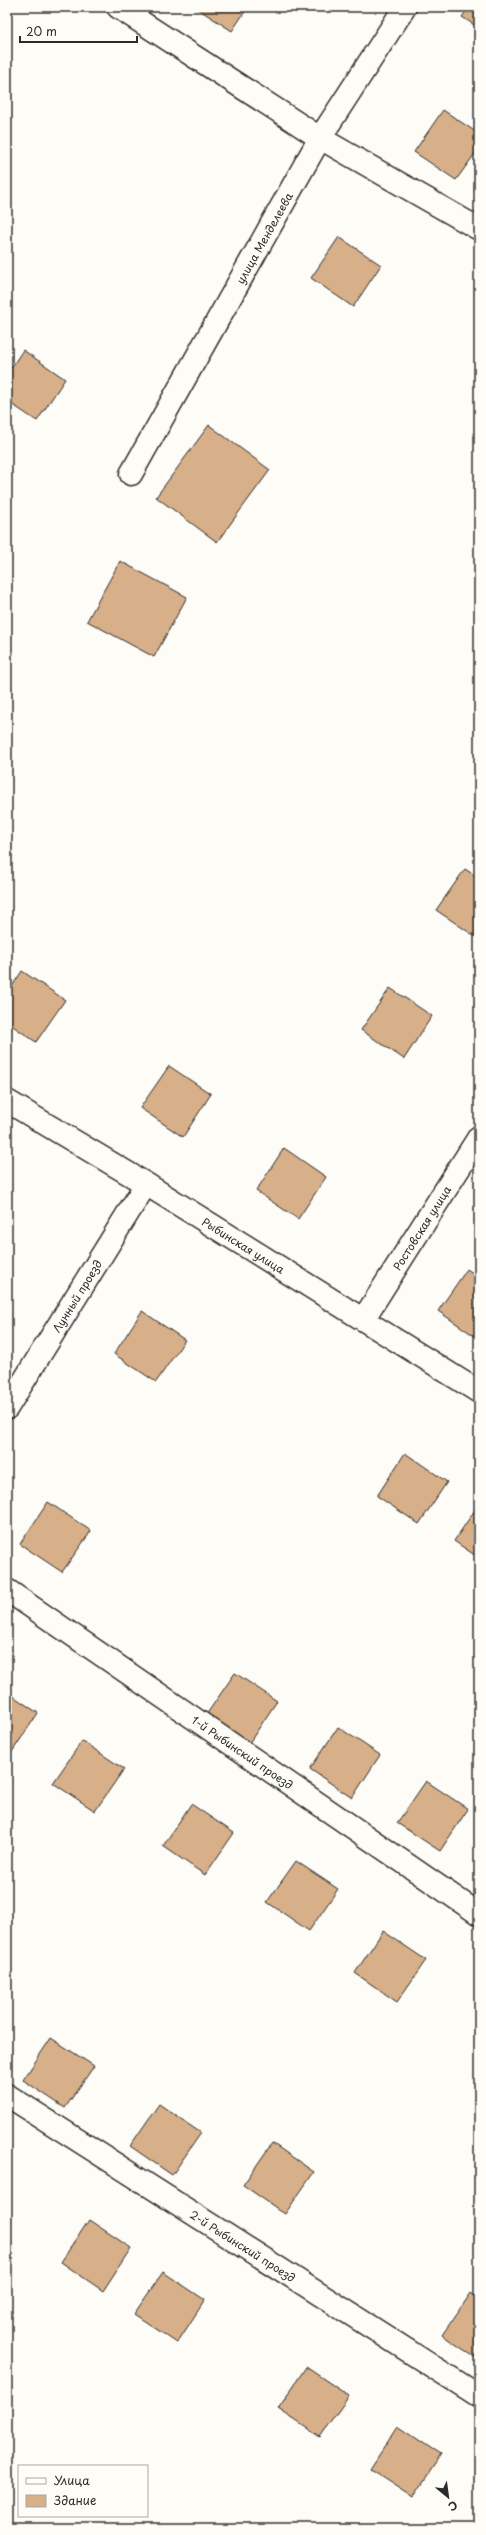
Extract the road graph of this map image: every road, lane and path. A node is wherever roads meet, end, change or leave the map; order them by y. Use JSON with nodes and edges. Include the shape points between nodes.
{"nodes":[{"id":1,"x":118,"y":7,"type":"edge"},
{"id":2,"x":405,"y":7,"type":"edge"},
{"id":3,"x":320,"y":138,"type":"junction"},
{"id":4,"x":479,"y":229,"type":"edge"},
{"id":5,"x":131,"y":474,"type":"dead end"},
{"id":6,"x":7,"y":1101,"type":"edge"},
{"id":7,"x":479,"y":1137,"type":"edge"},
{"id":8,"x":146,"y":1184,"type":"junction"},
{"id":9,"x":364,"y":1318,"type":"junction"},
{"id":10,"x":479,"y":1392,"type":"edge"},
{"id":11,"x":7,"y":1408,"type":"edge"},
{"id":12,"x":7,"y":1590,"type":"edge"},
{"id":13,"x":479,"y":1914,"type":"edge"},
{"id":14,"x":7,"y":2094,"type":"edge"},
{"id":15,"x":479,"y":2396,"type":"edge"}],
"edges":[{"from":1,"to":3,"type":"street"},
{"from":2,"to":3,"type":"street","name":"улица Менделеева"},
{"from":3,"to":4,"type":"street"},
{"from":3,"to":5,"type":"street","name":"улица Менделеева"},
{"from":6,"to":8,"type":"street","name":"Рыбинская улица"},
{"from":7,"to":9,"type":"street","name":"Ростовская улица"},
{"from":8,"to":9,"type":"street","name":"Рыбинская улица"},
{"from":8,"to":11,"type":"street","name":"Лунный проезд"},
{"from":9,"to":10,"type":"street","name":"Рыбинская улица"},
{"from":12,"to":13,"type":"street","name":"1-й Рыбинский проезд"},
{"from":14,"to":15,"type":"street","name":"2-й Рыбинский проезд"}]}
